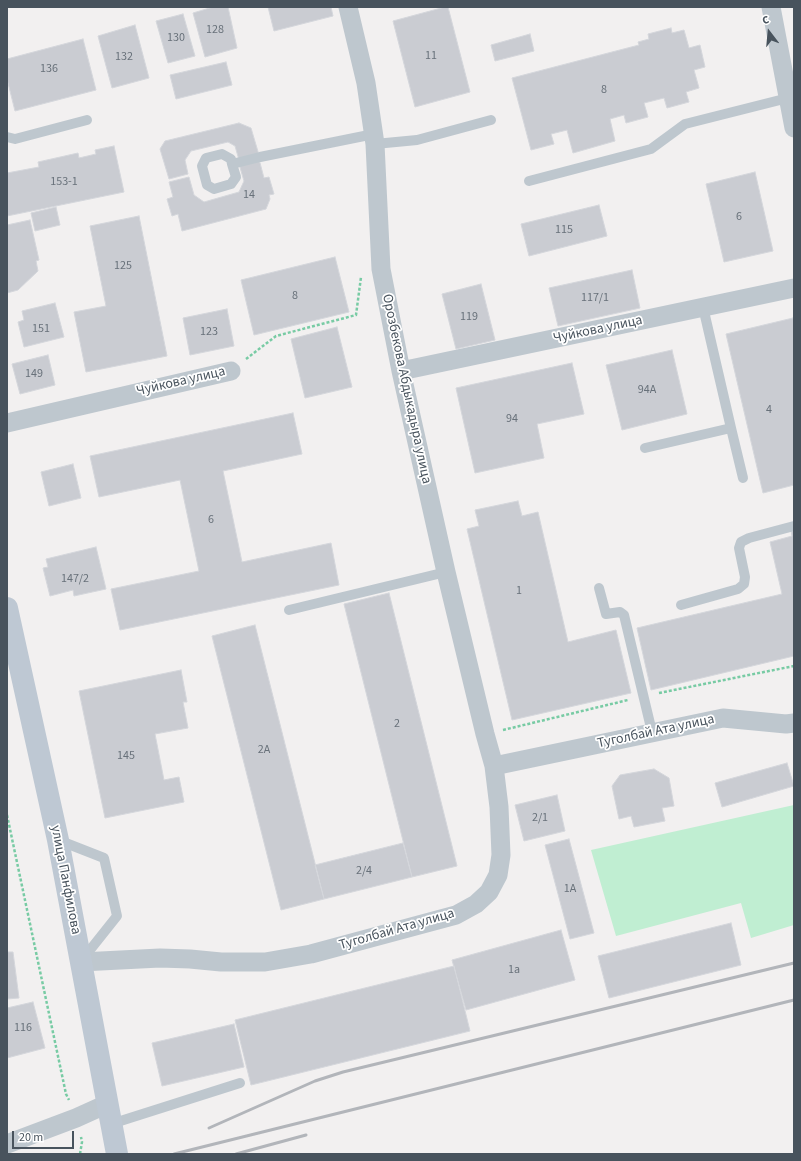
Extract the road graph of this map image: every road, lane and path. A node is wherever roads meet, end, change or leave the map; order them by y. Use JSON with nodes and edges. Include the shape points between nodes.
{"nodes":[{"id":1,"x":348,"y":7,"type":"edge"},
{"id":2,"x":770,"y":7,"type":"edge"},
{"id":3,"x":788,"y":98,"type":"junction"},
{"id":4,"x":87,"y":120,"type":"dead end"},
{"id":5,"x":491,"y":120,"type":"dead end"},
{"id":6,"x":794,"y":128,"type":"edge"},
{"id":7,"x":7,"y":137,"type":"edge"},
{"id":8,"x":375,"y":139,"type":"junction"},
{"id":9,"x":232,"y":164,"type":"dead end"},
{"id":10,"x":530,"y":181,"type":"dead end"},
{"id":11,"x":381,"y":269,"type":"junction"},
{"id":12,"x":794,"y":288,"type":"edge"},
{"id":13,"x":703,"y":307,"type":"junction"},
{"id":14,"x":231,"y":371,"type":"joint"},
{"id":15,"x":401,"y":371,"type":"junction"},
{"id":16,"x":7,"y":423,"type":"edge"},
{"id":17,"x":731,"y":428,"type":"junction"},
{"id":18,"x":645,"y":448,"type":"dead end"},
{"id":19,"x":743,"y":478,"type":"dead end"},
{"id":20,"x":794,"y":526,"type":"edge"},
{"id":21,"x":446,"y":572,"type":"junction"},
{"id":22,"x":599,"y":588,"type":"dead end"},
{"id":23,"x":681,"y":605,"type":"dead end"},
{"id":24,"x":7,"y":608,"type":"edge"},
{"id":25,"x":289,"y":610,"type":"dead end"},
{"id":26,"x":794,"y":723,"type":"edge"},
{"id":27,"x":652,"y":732,"type":"junction"},
{"id":28,"x":494,"y":766,"type":"junction"},
{"id":29,"x":7,"y":815,"type":"edge"},
{"id":30,"x":58,"y":840,"type":"junction"},
{"id":31,"x":81,"y":962,"type":"junction"},
{"id":32,"x":240,"y":1084,"type":"dead end"},
{"id":33,"x":109,"y":1114,"type":"junction"},
{"id":34,"x":76,"y":1118,"type":"junction"},
{"id":35,"x":7,"y":1144,"type":"edge"},
{"id":36,"x":80,"y":1154,"type":"edge"},
{"id":37,"x":117,"y":1154,"type":"edge"}],
"edges":[{"from":1,"to":8,"type":"street","name":"Орозбекова Абдыкадыра улица","via":[[366,83]]},
{"from":2,"to":3,"type":"street"},
{"from":3,"to":6,"type":"street"},
{"from":3,"to":10,"type":"lane","via":[[685,124],[651,149]]},
{"from":4,"to":7,"type":"lane","via":[[15,138]]},
{"from":5,"to":8,"type":"lane","via":[[417,140]]},
{"from":8,"to":9,"type":"lane"},
{"from":8,"to":11,"type":"street","name":"Орозбекова Абдыкадыра улица"},
{"from":11,"to":14,"type":"path","name":"Чуйкова улица","via":[[361,276],[356,315],[276,336]]},
{"from":11,"to":15,"type":"street","name":"Орозбекова Абдыкадыра улица"},
{"from":12,"to":13,"type":"street","name":"Чуйкова улица"},
{"from":13,"to":15,"type":"street","name":"Чуйкова улица"},
{"from":13,"to":17,"type":"lane"},
{"from":14,"to":16,"type":"street","name":"Чуйкова улица"},
{"from":15,"to":21,"type":"street","name":"Орозбекова Абдыкадыра улица"},
{"from":17,"to":18,"type":"lane"},
{"from":17,"to":19,"type":"lane"},
{"from":20,"to":23,"type":"lane","via":[[741,542],[739,548],[745,577],[744,584],[738,589]]},
{"from":21,"to":25,"type":"lane"},
{"from":21,"to":28,"type":"street","name":"Орозбекова Абдыкадыра улица"},
{"from":22,"to":27,"type":"lane","via":[[606,614],[620,612],[624,615]]},
{"from":24,"to":30,"type":"street","name":"улица Панфилова"},
{"from":26,"to":27,"type":"street","name":"Туголбай Ата улица","via":[[723,718]]},
{"from":27,"to":28,"type":"street","name":"Туголбай Ата улица"},
{"from":28,"to":31,"type":"street","name":"Туголбай Ата улица","via":[[501,855],[498,875],[489,892],[476,904],[456,915],[311,954],[265,962],[160,958]]},
{"from":29,"to":34,"type":"path","via":[[66,1094]]},
{"from":30,"to":31,"type":"street","name":"улица Панфилова"},
{"from":30,"to":31,"type":"lane","via":[[104,858],[117,916]]},
{"from":31,"to":33,"type":"street","name":"улица Панфилова"},
{"from":32,"to":33,"type":"lane"},
{"from":33,"to":34,"type":"street"},
{"from":33,"to":37,"type":"street","name":"улица Панфилова"},
{"from":34,"to":35,"type":"street"},
{"from":34,"to":36,"type":"path","via":[[82,1142]]}]}
